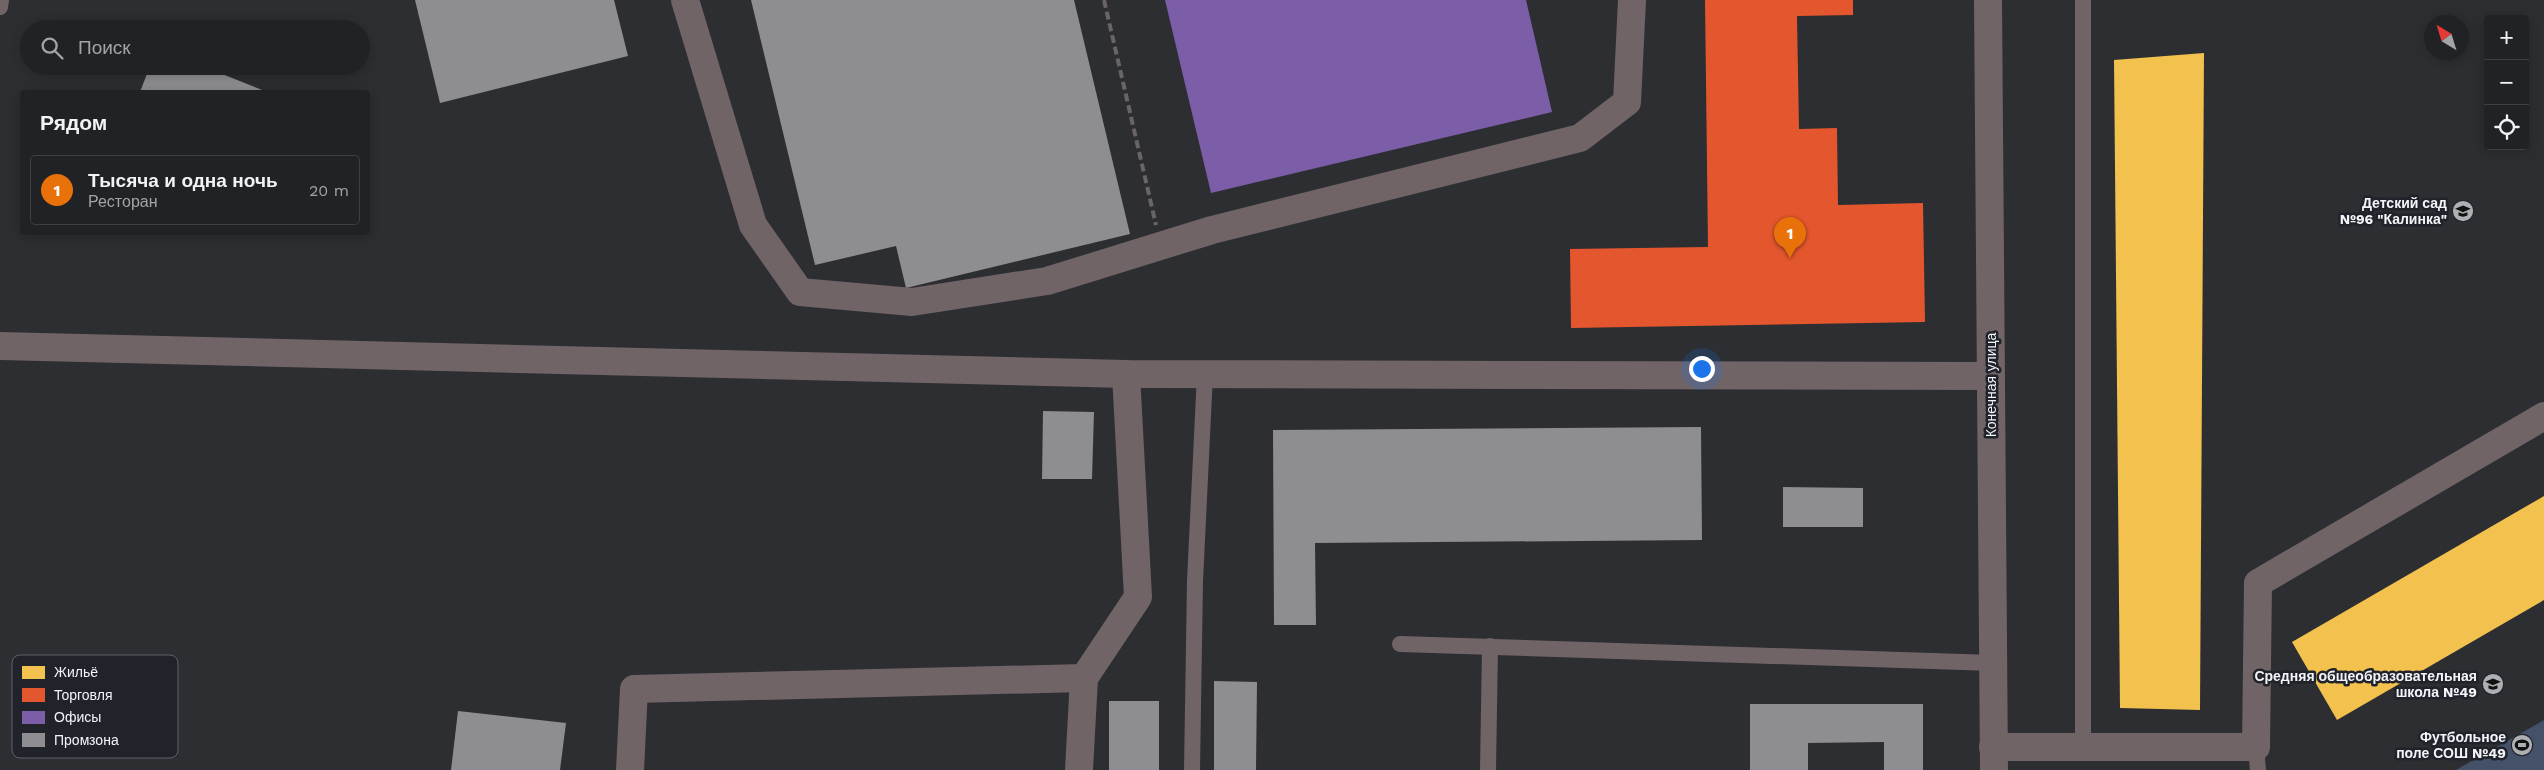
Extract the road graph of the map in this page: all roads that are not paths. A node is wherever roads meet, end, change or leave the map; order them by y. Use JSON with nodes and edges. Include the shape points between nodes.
{"nodes":[{"id":1,"x":1,"y":0,"type":"edge"},
{"id":2,"x":685,"y":0,"type":"edge"},
{"id":3,"x":1632,"y":0,"type":"edge"},
{"id":4,"x":1988,"y":0,"type":"edge"},
{"id":5,"x":2083,"y":0,"type":"edge"},
{"id":6,"x":0,"y":7,"type":"edge"},
{"id":7,"x":0,"y":346,"type":"edge"},
{"id":8,"x":1126,"y":374,"type":"junction"},
{"id":9,"x":1204,"y":374,"type":"junction"},
{"id":10,"x":1991,"y":376,"type":"junction"},
{"id":11,"x":2544,"y":416,"type":"edge"},
{"id":12,"x":1400,"y":644,"type":"dead end"},
{"id":13,"x":1490,"y":646,"type":"junction"},
{"id":14,"x":1993,"y":663,"type":"junction"},
{"id":15,"x":1084,"y":678,"type":"junction"},
{"id":16,"x":2083,"y":747,"type":"junction"},
{"id":17,"x":1994,"y":759,"type":"edge"},
{"id":18,"x":2257,"y":759,"type":"edge"},
{"id":19,"x":630,"y":770,"type":"edge"},
{"id":20,"x":1079,"y":770,"type":"edge"},
{"id":21,"x":1192,"y":770,"type":"edge"},
{"id":22,"x":1488,"y":770,"type":"edge"}],
"edges":[{"from":1,"to":6,"type":"lane"},
{"from":2,"to":3,"type":"street","via":[[753,225],[800,292],[912,302],[1047,281],[1212,230],[1580,138],[1627,102]]},
{"from":4,"to":10,"type":"street","name":"Конечная улица"},
{"from":5,"to":16,"type":"lane"},
{"from":7,"to":8,"type":"street"},
{"from":8,"to":9,"type":"street"},
{"from":8,"to":15,"type":"street","via":[[1138,597]]},
{"from":9,"to":10,"type":"street"},
{"from":9,"to":21,"type":"lane","via":[[1195,581]]},
{"from":10,"to":14,"type":"street","name":"Конечная улица"},
{"from":11,"to":18,"type":"street","via":[[2258,583]]},
{"from":12,"to":13,"type":"lane"},
{"from":13,"to":14,"type":"lane"},
{"from":13,"to":22,"type":"lane"},
{"from":14,"to":17,"type":"street","name":"Конечная улица"},
{"from":15,"to":19,"type":"street","via":[[634,689]]},
{"from":15,"to":20,"type":"street"},
{"from":16,"to":17,"type":"street"},
{"from":16,"to":18,"type":"street"}]}
